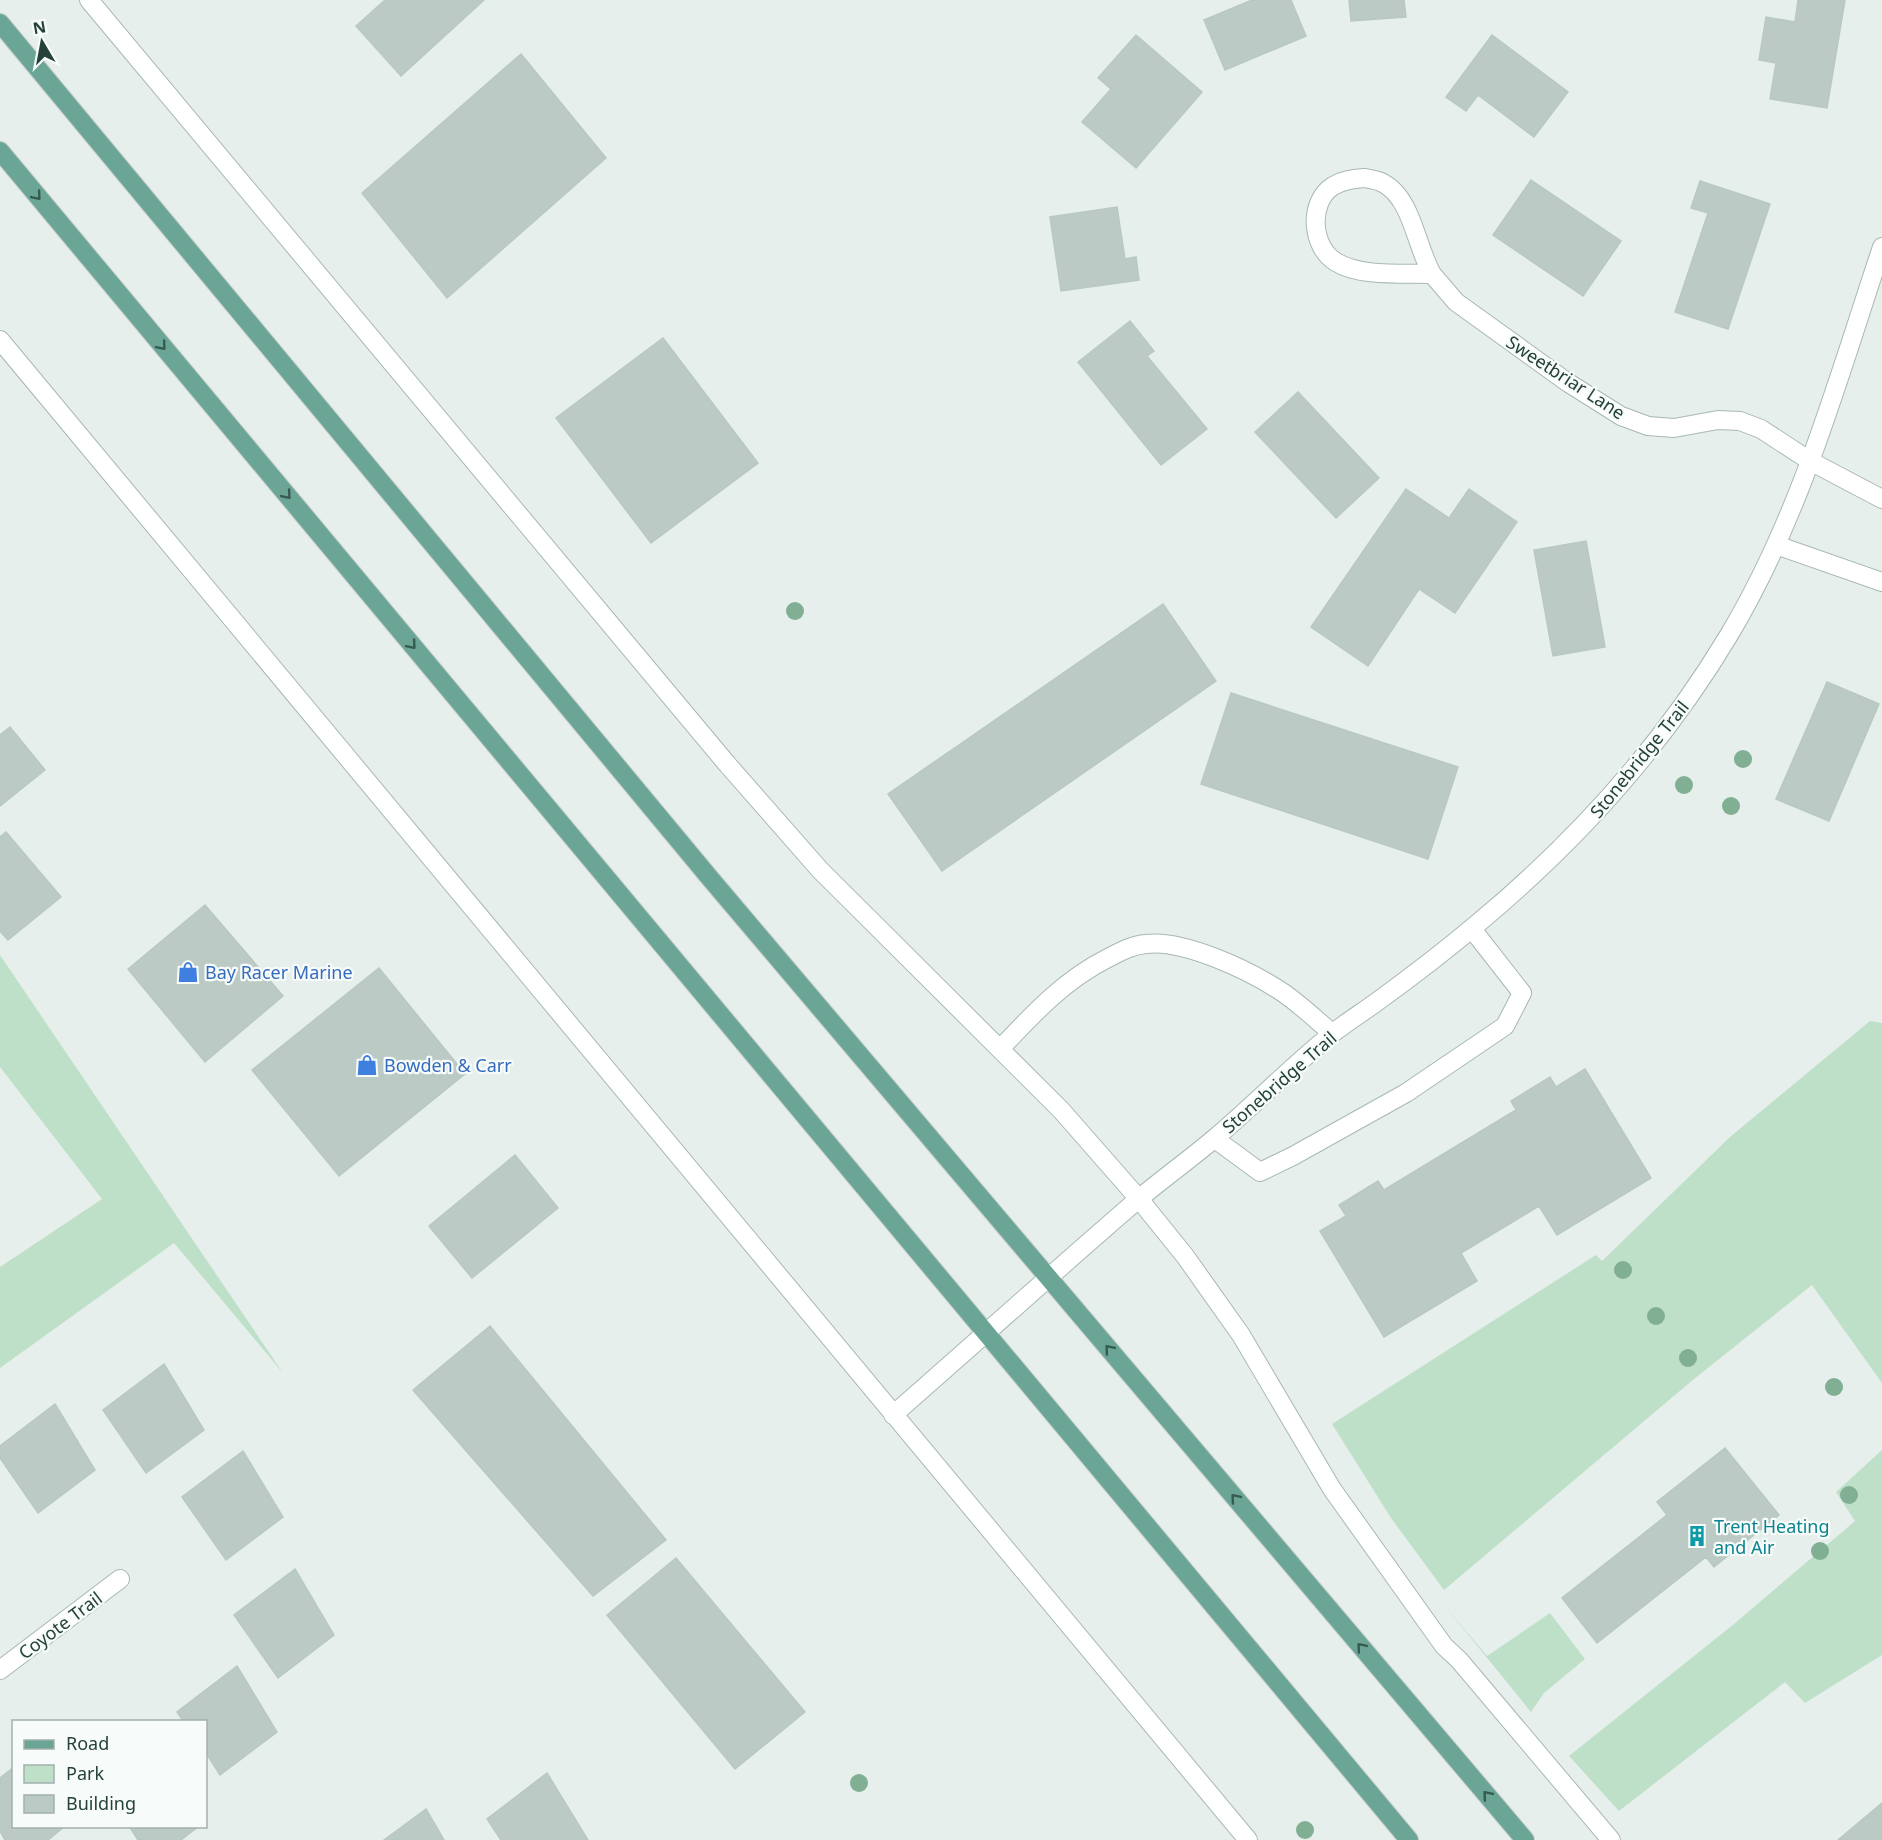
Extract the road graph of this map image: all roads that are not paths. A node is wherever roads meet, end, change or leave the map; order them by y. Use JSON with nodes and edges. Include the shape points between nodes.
{"nodes":[{"id":1,"x":89,"y":0,"type":"edge"},
{"id":2,"x":0,"y":23,"type":"edge"},
{"id":3,"x":0,"y":151,"type":"edge"},
{"id":4,"x":1882,"y":247,"type":"edge"},
{"id":5,"x":1432,"y":274,"type":"junction"},
{"id":6,"x":0,"y":340,"type":"edge"},
{"id":7,"x":1810,"y":461,"type":"junction"},
{"id":8,"x":1882,"y":499,"type":"edge"},
{"id":9,"x":1776,"y":545,"type":"junction"},
{"id":10,"x":1882,"y":582,"type":"edge"},
{"id":11,"x":1472,"y":929,"type":"junction"},
{"id":12,"x":1332,"y":1033,"type":"junction"},
{"id":13,"x":1000,"y":1050,"type":"junction"},
{"id":14,"x":1215,"y":1139,"type":"junction"},
{"id":15,"x":1138,"y":1199,"type":"junction"},
{"id":16,"x":1048,"y":1278,"type":"junction"},
{"id":17,"x":986,"y":1333,"type":"junction"},
{"id":18,"x":893,"y":1415,"type":"junction"},
{"id":19,"x":120,"y":1579,"type":"dead end"},
{"id":20,"x":0,"y":1670,"type":"edge"},
{"id":21,"x":1244,"y":1838,"type":"edge"},
{"id":22,"x":1409,"y":1840,"type":"edge"},
{"id":23,"x":1525,"y":1840,"type":"edge"},
{"id":24,"x":1611,"y":1840,"type":"edge"}],
"edges":[{"from":1,"to":13,"type":"street","via":[[727,764],[820,870]]},
{"from":2,"to":16,"type":"main road","via":[[701,868]]},
{"from":3,"to":17,"type":"main road","one_way":true},
{"from":4,"to":7,"type":"street","name":"Stonebridge Trail"},
{"from":5,"to":5,"type":"street","name":"Sweetbriar Lane","via":[[1408,212],[1398,195],[1382,182],[1346,180],[1331,187],[1321,200],[1316,232],[1322,249],[1334,261],[1366,272]]},
{"from":5,"to":7,"type":"street","name":"Sweetbriar Lane","via":[[1456,302],[1621,416],[1648,426],[1674,428],[1718,420],[1740,421],[1761,429]]},
{"from":6,"to":18,"type":"street"},
{"from":7,"to":8,"type":"street","name":"Sweetbriar Lane"},
{"from":7,"to":9,"type":"street","name":"Stonebridge Trail"},
{"from":9,"to":10,"type":"street"},
{"from":9,"to":11,"type":"street","name":"Stonebridge Trail","via":[[1730,634],[1619,788],[1576,835]]},
{"from":11,"to":12,"type":"street","name":"Stonebridge Trail"},
{"from":11,"to":14,"type":"street","name":"Stonebridge Trail","via":[[1522,993],[1505,1026],[1406,1093],[1260,1172]]},
{"from":12,"to":13,"type":"street","via":[[1280,990],[1244,970],[1205,953],[1147,943],[1127,948],[1084,970],[1042,1004]]},
{"from":12,"to":14,"type":"street","name":"Stonebridge Trail"},
{"from":13,"to":15,"type":"street","via":[[1061,1110]]},
{"from":14,"to":15,"type":"street","name":"Stonebridge Trail"},
{"from":15,"to":16,"type":"street","name":"Stonebridge Trail"},
{"from":15,"to":24,"type":"street","via":[[1185,1256],[1241,1335],[1332,1490],[1444,1646]]},
{"from":16,"to":17,"type":"street","name":"Stonebridge Trail"},
{"from":23,"to":16,"type":"main road","one_way":true},
{"from":17,"to":18,"type":"street","name":"Stonebridge Trail"},
{"from":17,"to":22,"type":"main road"},
{"from":18,"to":21,"type":"street"},
{"from":19,"to":20,"type":"street","name":"Coyote Trail"}]}
